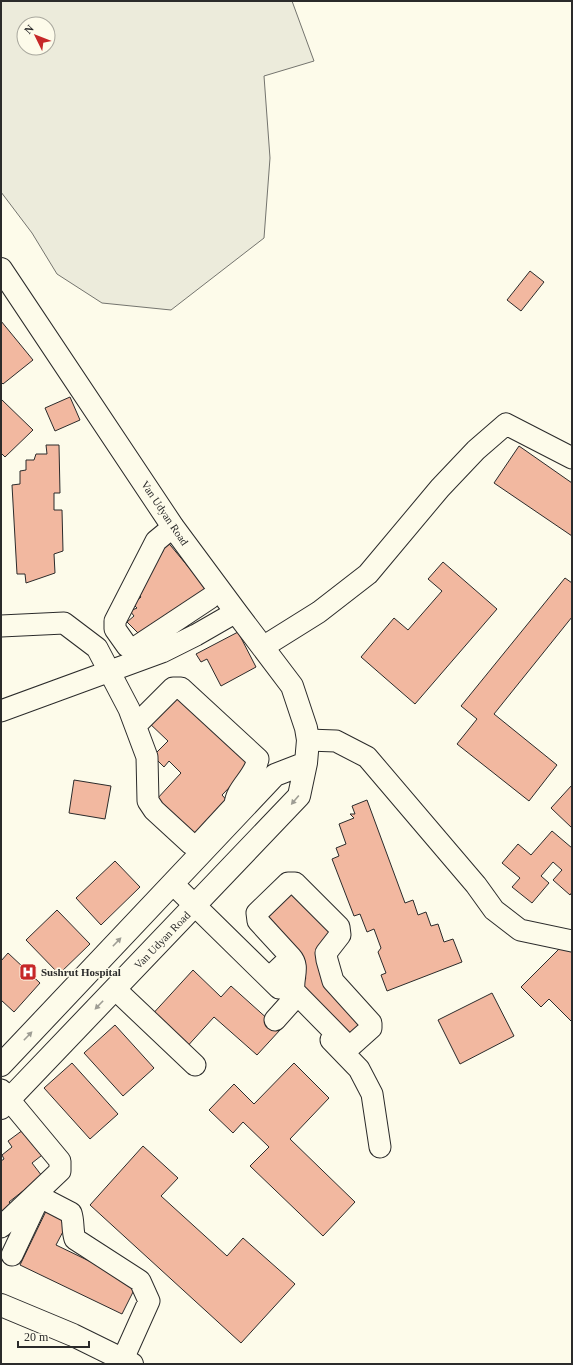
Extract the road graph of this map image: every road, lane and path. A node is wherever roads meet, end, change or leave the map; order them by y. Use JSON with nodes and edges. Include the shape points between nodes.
{"nodes":[{"id":1,"x":1,"y":269,"type":"edge"},
{"id":2,"x":572,"y":458,"type":"edge"},
{"id":3,"x":173,"y":527,"type":"junction"},
{"id":4,"x":210,"y":598,"type":"dead end"},
{"id":5,"x":236,"y":612,"type":"junction"},
{"id":6,"x":185,"y":614,"type":"junction"},
{"id":7,"x":1,"y":626,"type":"edge"},
{"id":8,"x":196,"y":634,"type":"junction"},
{"id":9,"x":158,"y":644,"type":"junction"},
{"id":10,"x":262,"y":647,"type":"junction"},
{"id":11,"x":109,"y":670,"type":"junction"},
{"id":12,"x":1,"y":711,"type":"edge"},
{"id":13,"x":136,"y":725,"type":"junction"},
{"id":14,"x":308,"y":740,"type":"junction"},
{"id":15,"x":306,"y":763,"type":"junction"},
{"id":16,"x":173,"y":884,"type":"junction"},
{"id":17,"x":195,"y":905,"type":"junction"},
{"id":18,"x":572,"y":941,"type":"edge"},
{"id":19,"x":291,"y":957,"type":"junction"},
{"id":20,"x":269,"y":978,"type":"junction"},
{"id":21,"x":115,"y":989,"type":"junction"},
{"id":22,"x":295,"y":1004,"type":"junction"},
{"id":23,"x":277,"y":1022,"type":"dead end"},
{"id":24,"x":1,"y":1065,"type":"edge"},
{"id":25,"x":195,"y":1065,"type":"dead end"},
{"id":26,"x":4,"y":1099,"type":"edge"},
{"id":27,"x":380,"y":1148,"type":"dead end"},
{"id":28,"x":1,"y":1227,"type":"edge"},
{"id":29,"x":12,"y":1255,"type":"dead end"},
{"id":30,"x":1,"y":1305,"type":"edge"},
{"id":31,"x":128,"y":1362,"type":"edge"}],
"edges":[{"from":1,"to":3,"type":"street","name":"Van Udyan Road"},
{"from":2,"to":10,"type":"street","via":[[506,424],[476,450],[440,488],[368,574],[320,612]]},
{"from":3,"to":5,"type":"street","name":"Van Udyan Road"},
{"from":3,"to":9,"type":"street","via":[[156,541],[115,621],[115,629],[128,646]]},
{"from":4,"to":6,"type":"street"},
{"from":5,"to":8,"type":"street"},
{"from":5,"to":10,"type":"street","name":"Van Udyan Road"},
{"from":6,"to":8,"type":"street"},
{"from":6,"to":9,"type":"street"},
{"from":7,"to":11,"type":"street","via":[[64,623],[97,648]]},
{"from":8,"to":9,"type":"street"},
{"from":9,"to":11,"type":"street"},
{"from":10,"to":14,"type":"street","name":"Van Udyan Road","via":[[292,686]]},
{"from":11,"to":12,"type":"street"},
{"from":11,"to":13,"type":"street"},
{"from":13,"to":13,"type":"street","via":[[147,757],[148,801],[154,810],[191,844],[199,844],[235,805],[236,798],[257,767],[258,759],[181,688],[173,688]]},
{"from":14,"to":15,"type":"street","name":"Van Udyan Road"},
{"from":14,"to":18,"type":"street","via":[[336,741],[367,757],[476,885],[494,910],[520,930]]},
{"from":15,"to":16,"type":"street","via":[[275,775]]},
{"from":15,"to":17,"type":"street","name":"Van Udyan Road","one_way":true,"via":[[299,796]]},
{"from":16,"to":17,"type":"street"},
{"from":24,"to":16,"type":"street","one_way":true},
{"from":17,"to":20,"type":"street"},
{"from":17,"to":21,"type":"street","name":"Van Udyan Road"},
{"from":19,"to":19,"type":"street","via":[[258,921],[257,913],[288,883],[295,883],[339,927],[340,935],[326,953],[330,973],[333,981],[371,1022],[371,1028],[352,1045],[347,1045],[294,991],[296,967]]},
{"from":19,"to":20,"type":"street"},
{"from":20,"to":22,"type":"street"},
{"from":21,"to":25,"type":"street"},
{"from":21,"to":26,"type":"street","name":"Van Udyan Road","one_way":true},
{"from":22,"to":23,"type":"street"},
{"from":22,"to":27,"type":"street","via":[[359,1069],[372,1094]]},
{"from":26,"to":28,"type":"street","via":[[60,1161],[60,1171]]},
{"from":29,"to":31,"type":"street","via":[[37,1202],[44,1199],[72,1213],[72,1232],[75,1239],[140,1281],[149,1301]]},
{"from":30,"to":31,"type":"street","via":[[73,1335]]}]}
